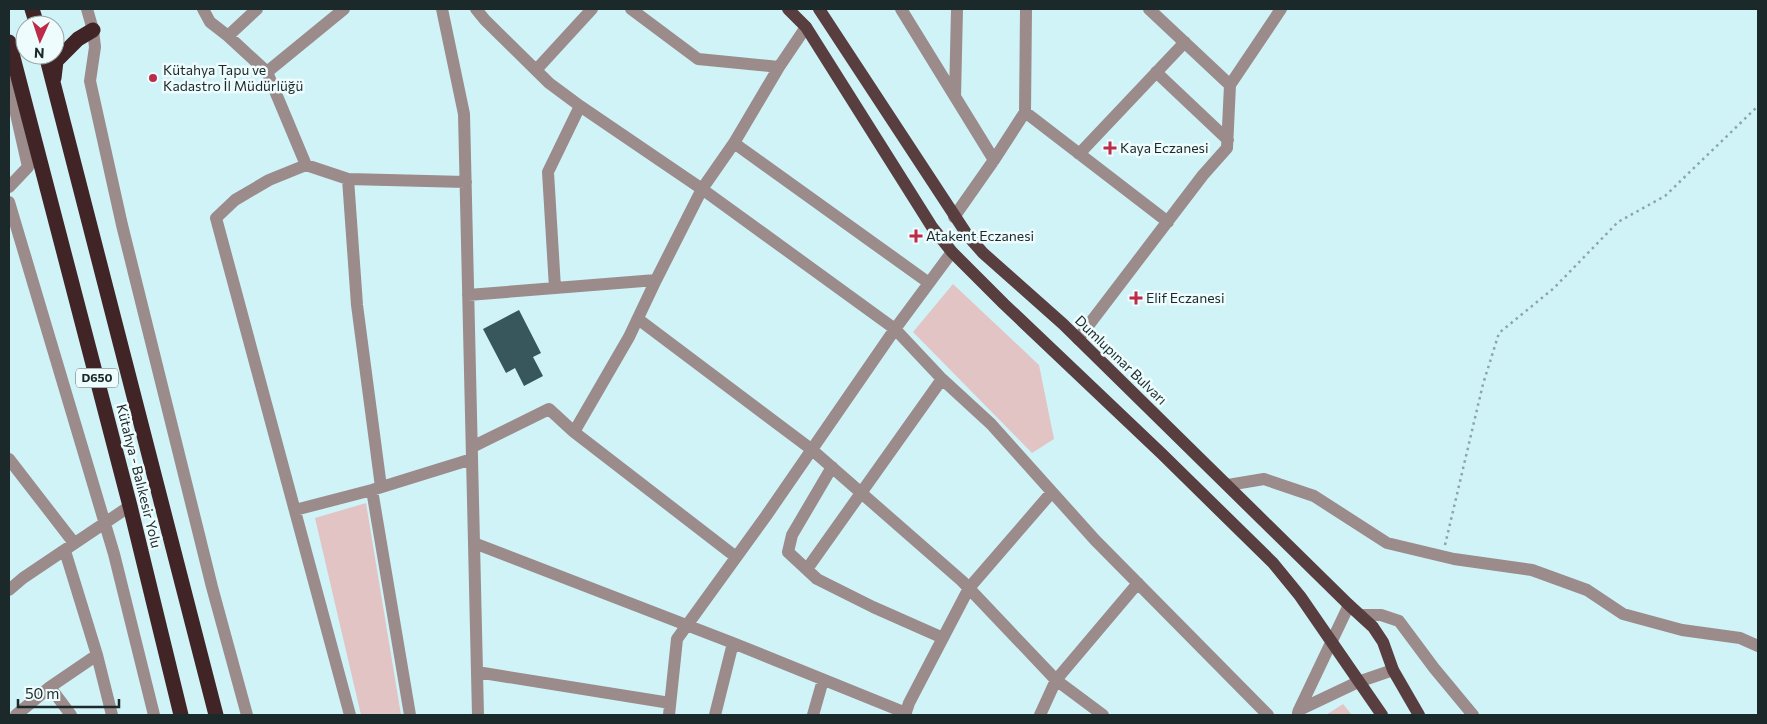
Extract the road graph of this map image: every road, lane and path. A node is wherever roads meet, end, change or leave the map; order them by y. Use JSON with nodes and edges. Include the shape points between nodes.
{"nodes":[{"id":1,"x":87,"y":9,"type":"edge"},
{"id":2,"x":203,"y":9,"type":"edge"},
{"id":3,"x":257,"y":9,"type":"edge"},
{"id":4,"x":344,"y":9,"type":"edge"},
{"id":5,"x":442,"y":9,"type":"edge"},
{"id":6,"x":476,"y":9,"type":"edge"},
{"id":7,"x":592,"y":9,"type":"edge"},
{"id":8,"x":631,"y":9,"type":"edge"},
{"id":9,"x":788,"y":9,"type":"edge"},
{"id":10,"x":819,"y":9,"type":"edge"},
{"id":11,"x":901,"y":9,"type":"edge"},
{"id":12,"x":957,"y":9,"type":"edge"},
{"id":13,"x":1026,"y":9,"type":"edge"},
{"id":14,"x":1149,"y":9,"type":"edge"},
{"id":15,"x":1281,"y":9,"type":"edge"},
{"id":16,"x":806,"y":27,"type":"junction"},
{"id":17,"x":93,"y":30,"type":"junction"},
{"id":18,"x":228,"y":36,"type":"junction"},
{"id":19,"x":9,"y":42,"type":"edge"},
{"id":20,"x":1185,"y":42,"type":"junction"},
{"id":21,"x":49,"y":65,"type":"edge"},
{"id":22,"x":779,"y":67,"type":"junction"},
{"id":23,"x":536,"y":70,"type":"junction"},
{"id":24,"x":267,"y":72,"type":"junction"},
{"id":25,"x":1156,"y":72,"type":"junction"},
{"id":26,"x":54,"y":82,"type":"junction"},
{"id":27,"x":9,"y":83,"type":"edge"},
{"id":28,"x":1230,"y":85,"type":"junction"},
{"id":29,"x":955,"y":97,"type":"junction"},
{"id":30,"x":580,"y":106,"type":"junction"},
{"id":31,"x":1758,"y":106,"type":"edge"},
{"id":32,"x":1025,"y":112,"type":"junction"},
{"id":33,"x":1228,"y":140,"type":"junction"},
{"id":34,"x":734,"y":142,"type":"junction"},
{"id":35,"x":1079,"y":154,"type":"junction"},
{"id":36,"x":994,"y":160,"type":"junction"},
{"id":37,"x":306,"y":165,"type":"junction"},
{"id":38,"x":348,"y":179,"type":"junction"},
{"id":39,"x":466,"y":182,"type":"junction"},
{"id":40,"x":9,"y":187,"type":"edge"},
{"id":41,"x":702,"y":189,"type":"junction"},
{"id":42,"x":9,"y":202,"type":"edge"},
{"id":43,"x":954,"y":217,"type":"junction"},
{"id":44,"x":1168,"y":222,"type":"junction"},
{"id":45,"x":952,"y":252,"type":"junction"},
{"id":46,"x":656,"y":280,"type":"junction"},
{"id":47,"x":929,"y":283,"type":"junction"},
{"id":48,"x":555,"y":288,"type":"junction"},
{"id":49,"x":468,"y":295,"type":"junction"},
{"id":50,"x":638,"y":319,"type":"junction"},
{"id":51,"x":895,"y":329,"type":"junction"},
{"id":52,"x":1078,"y":339,"type":"junction"},
{"id":53,"x":942,"y":379,"type":"junction"},
{"id":54,"x":574,"y":432,"type":"junction"},
{"id":55,"x":811,"y":449,"type":"junction"},
{"id":56,"x":472,"y":453,"type":"junction"},
{"id":57,"x":9,"y":459,"type":"edge"},
{"id":58,"x":832,"y":467,"type":"junction"},
{"id":59,"x":1228,"y":486,"type":"junction"},
{"id":60,"x":377,"y":489,"type":"junction"},
{"id":61,"x":861,"y":492,"type":"junction"},
{"id":62,"x":1052,"y":492,"type":"junction"},
{"id":63,"x":130,"y":506,"type":"junction"},
{"id":64,"x":295,"y":510,"type":"junction"},
{"id":65,"x":104,"y":523,"type":"junction"},
{"id":66,"x":90,"y":532,"type":"junction"},
{"id":67,"x":474,"y":542,"type":"junction"},
{"id":68,"x":70,"y":547,"type":"junction"},
{"id":69,"x":114,"y":554,"type":"junction"},
{"id":70,"x":1443,"y":556,"type":"junction"},
{"id":71,"x":736,"y":557,"type":"junction"},
{"id":72,"x":807,"y":569,"type":"junction"},
{"id":73,"x":1138,"y":582,"type":"junction"},
{"id":74,"x":969,"y":588,"type":"junction"},
{"id":75,"x":9,"y":590,"type":"edge"},
{"id":76,"x":1349,"y":605,"type":"junction"},
{"id":77,"x":1361,"y":615,"type":"junction"},
{"id":78,"x":686,"y":625,"type":"junction"},
{"id":79,"x":943,"y":638,"type":"junction"},
{"id":80,"x":1332,"y":642,"type":"junction"},
{"id":81,"x":734,"y":644,"type":"junction"},
{"id":82,"x":1758,"y":646,"type":"edge"},
{"id":83,"x":97,"y":655,"type":"junction"},
{"id":84,"x":1393,"y":670,"type":"junction"},
{"id":85,"x":477,"y":672,"type":"junction"},
{"id":86,"x":824,"y":680,"type":"junction"},
{"id":87,"x":1056,"y":680,"type":"junction"},
{"id":88,"x":1358,"y":682,"type":"junction"},
{"id":89,"x":50,"y":687,"type":"junction"},
{"id":90,"x":669,"y":709,"type":"edge"},
{"id":91,"x":1298,"y":713,"type":"edge"},
{"id":92,"x":905,"y":714,"type":"edge"},
{"id":93,"x":16,"y":715,"type":"edge"},
{"id":94,"x":70,"y":715,"type":"edge"},
{"id":95,"x":112,"y":715,"type":"edge"},
{"id":96,"x":154,"y":715,"type":"edge"},
{"id":97,"x":181,"y":715,"type":"edge"},
{"id":98,"x":216,"y":715,"type":"edge"},
{"id":99,"x":247,"y":715,"type":"edge"},
{"id":100,"x":350,"y":715,"type":"edge"},
{"id":101,"x":410,"y":715,"type":"edge"},
{"id":102,"x":478,"y":715,"type":"edge"},
{"id":103,"x":715,"y":715,"type":"edge"},
{"id":104,"x":813,"y":715,"type":"edge"},
{"id":105,"x":1040,"y":715,"type":"edge"},
{"id":106,"x":1103,"y":715,"type":"edge"},
{"id":107,"x":1268,"y":715,"type":"edge"},
{"id":108,"x":1382,"y":715,"type":"edge"},
{"id":109,"x":1419,"y":715,"type":"edge"},
{"id":110,"x":1474,"y":715,"type":"edge"}],
"edges":[{"from":1,"to":17,"type":"street"},
{"from":2,"to":18,"type":"street","via":[[210,22]]},
{"from":3,"to":18,"type":"street"},
{"from":4,"to":24,"type":"street"},
{"from":5,"to":39,"type":"street","via":[[464,114]]},
{"from":6,"to":23,"type":"street"},
{"from":7,"to":23,"type":"street"},
{"from":8,"to":22,"type":"street","via":[[698,59]]},
{"from":9,"to":16,"type":"main road"},
{"from":10,"to":43,"type":"main road","name":"Dumlupınar Bulvarı"},
{"from":11,"to":29,"type":"street"},
{"from":12,"to":29,"type":"street"},
{"from":13,"to":32,"type":"street"},
{"from":14,"to":20,"type":"street"},
{"from":15,"to":28,"type":"street"},
{"from":16,"to":22,"type":"street"},
{"from":16,"to":45,"type":"main road","via":[[932,227]]},
{"from":17,"to":26,"type":"highway","via":[[78,39],[56,61]]},
{"from":17,"to":99,"type":"street","via":[[95,46],[90,81],[96,110],[210,578]]},
{"from":18,"to":24,"type":"street"},
{"from":19,"to":63,"type":"highway","name":"Kütahya - Balıkesir Yolu","number":"D650"},
{"from":20,"to":25,"type":"street"},
{"from":20,"to":28,"type":"street"},
{"from":21,"to":26,"type":"highway","name":"Kütahya - Balıkesir Yolu","number":"D650"},
{"from":22,"to":34,"type":"street"},
{"from":23,"to":30,"type":"street"},
{"from":24,"to":37,"type":"street"},
{"from":25,"to":33,"type":"street"},
{"from":25,"to":35,"type":"street"},
{"from":26,"to":98,"type":"highway","name":"Kütahya - Balıkesir Yolu","number":"D650"},
{"from":27,"to":40,"type":"street","via":[[28,167]]},
{"from":28,"to":33,"type":"street"},
{"from":29,"to":36,"type":"street"},
{"from":30,"to":41,"type":"street"},
{"from":30,"to":48,"type":"street","via":[[548,172]]},
{"from":31,"to":70,"type":"path","via":[[1665,196],[1618,222],[1554,288],[1499,333],[1483,384]]},
{"from":32,"to":35,"type":"street"},
{"from":32,"to":36,"type":"street"},
{"from":33,"to":44,"type":"street","via":[[1227,148]]},
{"from":34,"to":41,"type":"street"},
{"from":34,"to":47,"type":"street"},
{"from":35,"to":44,"type":"street"},
{"from":36,"to":43,"type":"street"},
{"from":37,"to":38,"type":"street"},
{"from":37,"to":64,"type":"street","via":[[235,200],[216,218]]},
{"from":38,"to":39,"type":"street"},
{"from":38,"to":60,"type":"street"},
{"from":39,"to":49,"type":"street"},
{"from":41,"to":46,"type":"street"},
{"from":41,"to":51,"type":"street"},
{"from":42,"to":65,"type":"street"},
{"from":43,"to":52,"type":"main road","name":"Dumlupınar Bulvarı","via":[[983,253]]},
{"from":44,"to":52,"type":"street"},
{"from":45,"to":47,"type":"street"},
{"from":45,"to":80,"type":"main road","via":[[1274,563]]},
{"from":46,"to":48,"type":"street"},
{"from":46,"to":50,"type":"street"},
{"from":47,"to":51,"type":"street"},
{"from":48,"to":49,"type":"street"},
{"from":49,"to":56,"type":"street"},
{"from":50,"to":54,"type":"street"},
{"from":50,"to":55,"type":"street"},
{"from":51,"to":53,"type":"street"},
{"from":51,"to":55,"type":"street"},
{"from":52,"to":59,"type":"main road","name":"Dumlupınar Bulvarı"},
{"from":53,"to":61,"type":"street"},
{"from":53,"to":62,"type":"street","via":[[991,424]]},
{"from":54,"to":56,"type":"street","via":[[549,409]]},
{"from":54,"to":71,"type":"street"},
{"from":55,"to":58,"type":"street"},
{"from":55,"to":71,"type":"street"},
{"from":56,"to":60,"type":"street"},
{"from":56,"to":67,"type":"street"},
{"from":57,"to":68,"type":"street"},
{"from":58,"to":61,"type":"street"},
{"from":58,"to":72,"type":"street","via":[[792,536],[788,552]]},
{"from":59,"to":70,"type":"street","via":[[1264,479],[1314,496],[1387,543]]},
{"from":59,"to":76,"type":"main road","name":"Dumlupınar Bulvarı"},
{"from":60,"to":64,"type":"street"},
{"from":60,"to":101,"type":"street"},
{"from":61,"to":72,"type":"street"},
{"from":61,"to":74,"type":"street"},
{"from":62,"to":73,"type":"street"},
{"from":62,"to":74,"type":"street"},
{"from":63,"to":65,"type":"street"},
{"from":63,"to":97,"type":"highway","name":"Kütahya - Balıkesir Yolu","number":"D650"},
{"from":64,"to":100,"type":"street"},
{"from":65,"to":66,"type":"street"},
{"from":65,"to":69,"type":"street"},
{"from":66,"to":68,"type":"street"},
{"from":66,"to":69,"type":"street"},
{"from":67,"to":78,"type":"street"},
{"from":67,"to":85,"type":"street"},
{"from":68,"to":75,"type":"street"},
{"from":68,"to":83,"type":"street"},
{"from":69,"to":96,"type":"street"},
{"from":70,"to":82,"type":"street","via":[[1532,570],[1587,590],[1623,614],[1682,630],[1740,638]]},
{"from":71,"to":78,"type":"street"},
{"from":72,"to":79,"type":"street","via":[[817,579]]},
{"from":73,"to":87,"type":"street"},
{"from":73,"to":107,"type":"street"},
{"from":74,"to":79,"type":"street"},
{"from":74,"to":87,"type":"street"},
{"from":76,"to":77,"type":"main road","name":"Dumlupınar Bulvarı"},
{"from":76,"to":80,"type":"street"},
{"from":77,"to":84,"type":"main road","name":"Dumlupınar Bulvarı","via":[[1383,642]]},
{"from":77,"to":110,"type":"street","via":[[1381,615],[1399,621]]},
{"from":78,"to":81,"type":"street"},
{"from":78,"to":90,"type":"street","via":[[677,639]]},
{"from":79,"to":92,"type":"street"},
{"from":80,"to":88,"type":"main road"},
{"from":80,"to":91,"type":"street"},
{"from":81,"to":86,"type":"street"},
{"from":81,"to":103,"type":"street"},
{"from":83,"to":89,"type":"street"},
{"from":83,"to":95,"type":"street"},
{"from":84,"to":88,"type":"street"},
{"from":84,"to":109,"type":"main road","name":"Dumlupınar Bulvarı"},
{"from":85,"to":90,"type":"street"},
{"from":85,"to":102,"type":"street"},
{"from":86,"to":92,"type":"street"},
{"from":86,"to":104,"type":"street"},
{"from":87,"to":105,"type":"street"},
{"from":87,"to":106,"type":"street"},
{"from":88,"to":91,"type":"street"},
{"from":88,"to":108,"type":"main road"},
{"from":89,"to":93,"type":"street"},
{"from":89,"to":94,"type":"street"}]}
